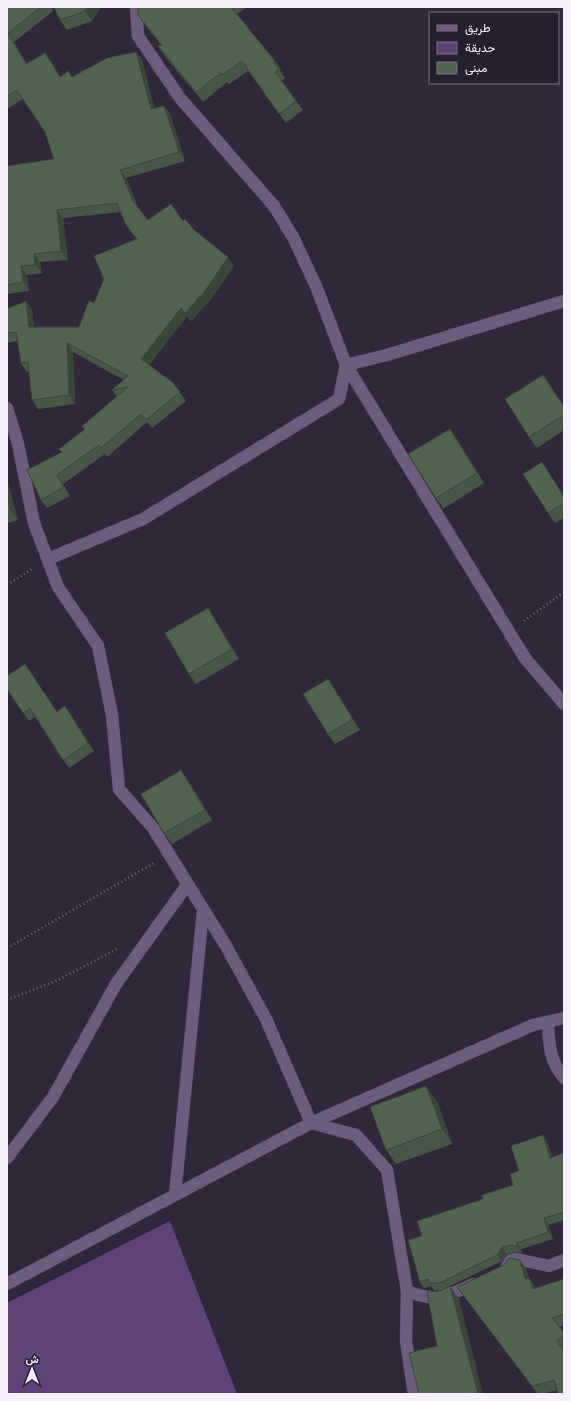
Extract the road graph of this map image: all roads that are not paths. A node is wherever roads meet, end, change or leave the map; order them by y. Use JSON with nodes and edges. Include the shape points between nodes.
{"nodes":[{"id":1,"x":136,"y":7,"type":"edge"},
{"id":2,"x":564,"y":301,"type":"edge"},
{"id":3,"x":346,"y":365,"type":"junction"},
{"id":4,"x":7,"y":408,"type":"edge"},
{"id":5,"x":48,"y":559,"type":"junction"},
{"id":6,"x":564,"y":704,"type":"edge"},
{"id":7,"x":187,"y":885,"type":"junction"},
{"id":8,"x":203,"y":911,"type":"junction"},
{"id":9,"x":564,"y":1018,"type":"edge"},
{"id":10,"x":548,"y":1022,"type":"junction"},
{"id":11,"x":564,"y":1078,"type":"edge"},
{"id":12,"x":311,"y":1123,"type":"junction"},
{"id":13,"x":7,"y":1158,"type":"edge"},
{"id":14,"x":175,"y":1195,"type":"junction"},
{"id":15,"x":564,"y":1260,"type":"edge"},
{"id":16,"x":7,"y":1284,"type":"edge"},
{"id":17,"x":407,"y":1291,"type":"junction"},
{"id":18,"x":414,"y":1394,"type":"edge"}],
"edges":[{"from":1,"to":3,"type":"street","via":[[138,36],[176,92],[274,206],[293,237],[316,286]]},
{"from":2,"to":3,"type":"street"},
{"from":3,"to":5,"type":"street","via":[[339,399],[143,519]]},
{"from":3,"to":6,"type":"street","via":[[525,658]]},
{"from":4,"to":5,"type":"street","via":[[18,444],[34,523]]},
{"from":5,"to":7,"type":"street","via":[[58,586],[98,646],[112,715],[119,789],[153,828]]},
{"from":7,"to":8,"type":"street"},
{"from":7,"to":13,"type":"street","via":[[116,984],[53,1098]]},
{"from":8,"to":12,"type":"street","via":[[226,946],[266,1019]]},
{"from":8,"to":14,"type":"street"},
{"from":9,"to":10,"type":"street"},
{"from":10,"to":11,"type":"street","via":[[549,1050],[557,1070]]},
{"from":10,"to":12,"type":"street","via":[[533,1025]]},
{"from":12,"to":14,"type":"street"},
{"from":12,"to":17,"type":"street","via":[[356,1135],[387,1170]]},
{"from":14,"to":16,"type":"street"},
{"from":15,"to":17,"type":"street","via":[[549,1266],[511,1260],[507,1267],[446,1297],[423,1298]]},
{"from":17,"to":18,"type":"street","via":[[406,1340]]}]}
